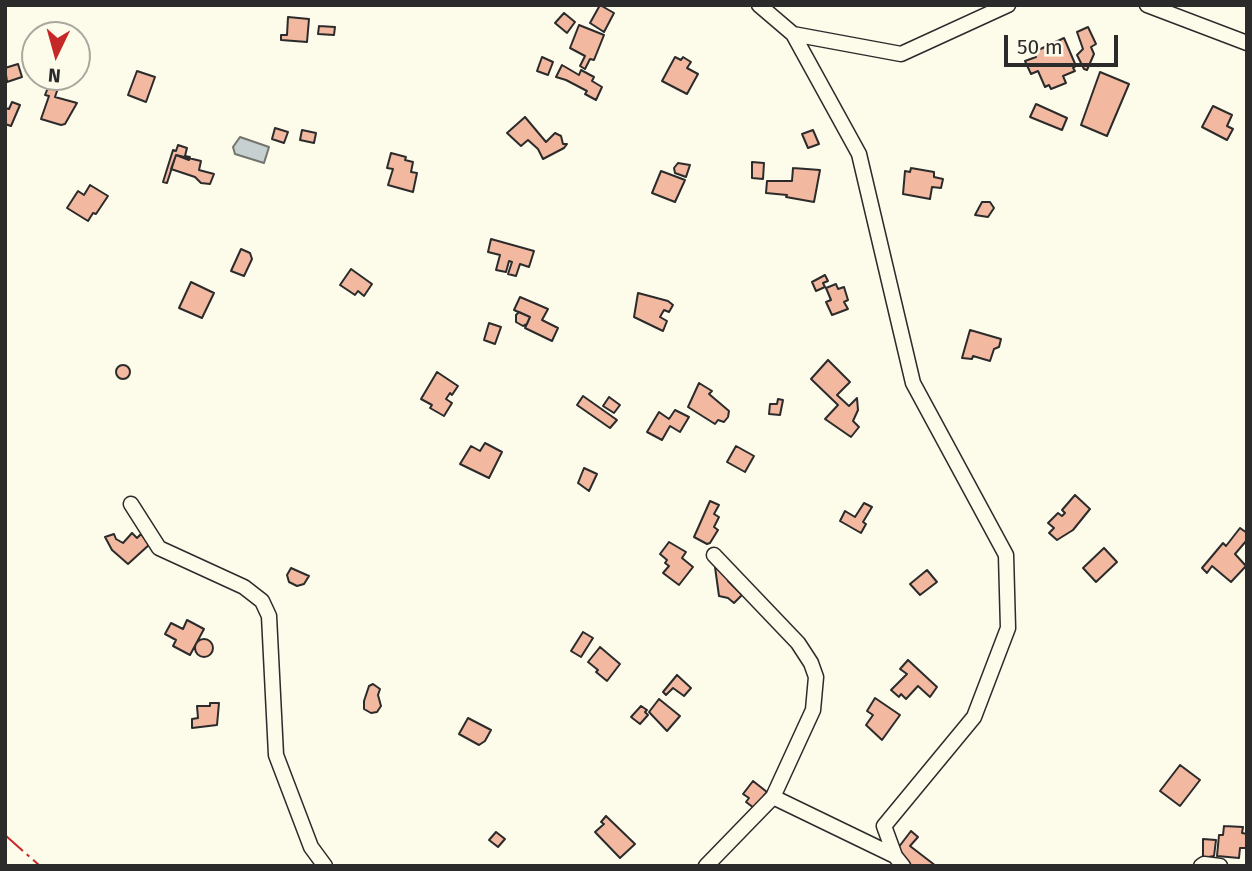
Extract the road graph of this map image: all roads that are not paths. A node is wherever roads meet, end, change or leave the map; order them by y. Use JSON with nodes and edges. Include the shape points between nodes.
{"nodes":[{"id":1,"x":759,"y":5,"type":"edge"},
{"id":2,"x":1008,"y":5,"type":"edge"},
{"id":3,"x":1147,"y":5,"type":"edge"},
{"id":4,"x":793,"y":34,"type":"junction"},
{"id":5,"x":1247,"y":43,"type":"edge"},
{"id":6,"x":131,"y":504,"type":"dead end"},
{"id":7,"x":714,"y":555,"type":"dead end"},
{"id":8,"x":773,"y":797,"type":"junction"},
{"id":9,"x":899,"y":861,"type":"edge"},
{"id":10,"x":325,"y":866,"type":"edge"},
{"id":11,"x":706,"y":866,"type":"edge"},
{"id":12,"x":1201,"y":866,"type":"edge"},
{"id":13,"x":1220,"y":866,"type":"edge"}],
"edges":[{"from":1,"to":4,"type":"street"},
{"from":2,"to":4,"type":"street","via":[[901,54]]},
{"from":3,"to":5,"type":"street"},
{"from":4,"to":9,"type":"street","via":[[859,154],[913,383],[1006,555],[1009,628],[974,718],[884,826]]},
{"from":6,"to":10,"type":"street","via":[[159,548],[244,587],[262,601],[269,616],[276,755],[310,847]]},
{"from":7,"to":8,"type":"street","via":[[798,643],[816,677],[813,710]]},
{"from":8,"to":9,"type":"street"},
{"from":8,"to":11,"type":"street"},
{"from":12,"to":13,"type":"street"}]}
